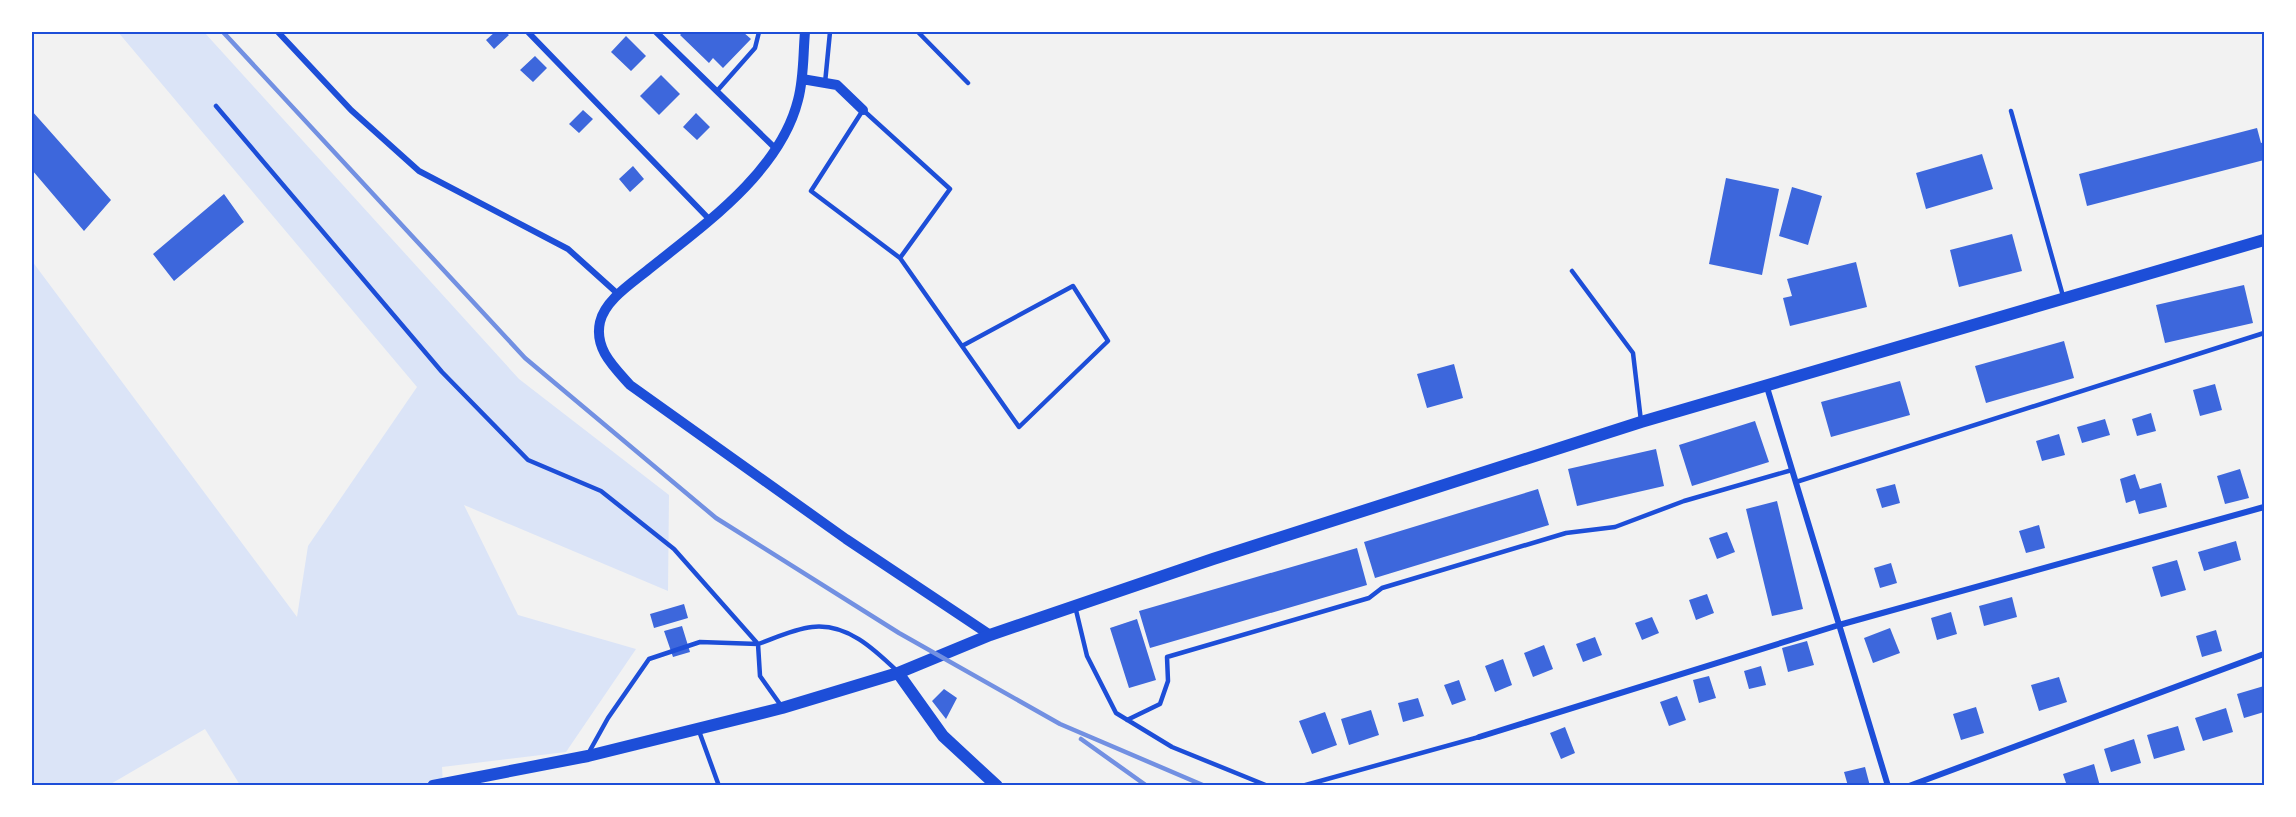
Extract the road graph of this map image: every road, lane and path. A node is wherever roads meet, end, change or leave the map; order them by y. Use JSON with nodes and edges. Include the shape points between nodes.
{"nodes":[{"id":1,"x":278,"y":32,"type":"edge"},
{"id":2,"x":528,"y":32,"type":"edge"},
{"id":3,"x":656,"y":32,"type":"edge"},
{"id":4,"x":759,"y":32,"type":"edge"},
{"id":5,"x":805,"y":32,"type":"edge"},
{"id":6,"x":830,"y":32,"type":"edge"},
{"id":7,"x":918,"y":32,"type":"edge"},
{"id":8,"x":802,"y":79,"type":"junction"},
{"id":9,"x":825,"y":83,"type":"junction"},
{"id":10,"x":968,"y":83,"type":"dead end"},
{"id":11,"x":717,"y":91,"type":"junction"},
{"id":12,"x":216,"y":106,"type":"dead end"},
{"id":13,"x":863,"y":110,"type":"junction"},
{"id":14,"x":2011,"y":111,"type":"dead end"},
{"id":15,"x":776,"y":149,"type":"junction"},
{"id":16,"x":710,"y":221,"type":"junction"},
{"id":17,"x":2265,"y":240,"type":"edge"},
{"id":18,"x":900,"y":258,"type":"junction"},
{"id":19,"x":1572,"y":271,"type":"dead end"},
{"id":20,"x":618,"y":294,"type":"junction"},
{"id":21,"x":2063,"y":298,"type":"junction"},
{"id":22,"x":2265,"y":333,"type":"edge"},
{"id":23,"x":962,"y":346,"type":"junction"},
{"id":24,"x":1766,"y":384,"type":"junction"},
{"id":25,"x":1641,"y":422,"type":"junction"},
{"id":26,"x":1792,"y":470,"type":"junction"},
{"id":27,"x":1796,"y":482,"type":"junction"},
{"id":28,"x":2265,"y":507,"type":"edge"},
{"id":29,"x":1075,"y":606,"type":"junction"},
{"id":30,"x":1839,"y":624,"type":"junction"},
{"id":31,"x":990,"y":635,"type":"junction"},
{"id":32,"x":758,"y":644,"type":"junction"},
{"id":33,"x":2265,"y":654,"type":"edge"},
{"id":34,"x":898,"y":673,"type":"junction"},
{"id":35,"x":782,"y":708,"type":"junction"},
{"id":36,"x":1127,"y":720,"type":"junction"},
{"id":37,"x":699,"y":731,"type":"junction"},
{"id":38,"x":1479,"y":737,"type":"joint"},
{"id":39,"x":588,"y":756,"type":"junction"},
{"id":40,"x":435,"y":785,"type":"edge"},
{"id":41,"x":719,"y":786,"type":"edge"},
{"id":42,"x":998,"y":786,"type":"edge"},
{"id":43,"x":1268,"y":786,"type":"edge"},
{"id":44,"x":1302,"y":786,"type":"edge"},
{"id":45,"x":1331,"y":786,"type":"edge"},
{"id":46,"x":1382,"y":786,"type":"edge"},
{"id":47,"x":1888,"y":786,"type":"edge"},
{"id":48,"x":1909,"y":786,"type":"edge"}],
"edges":[{"from":1,"to":20,"type":"street","via":[[351,110],[419,171],[568,249]]},
{"from":2,"to":16,"type":"street"},
{"from":3,"to":11,"type":"street"},
{"from":4,"to":11,"type":"lane","via":[[754,48]]},
{"from":5,"to":8,"type":"street"},
{"from":6,"to":9,"type":"lane"},
{"from":7,"to":10,"type":"lane"},
{"from":8,"to":9,"type":"street"},
{"from":8,"to":15,"type":"street","via":[[794,112]]},
{"from":9,"to":13,"type":"street","via":[[837,85]]},
{"from":11,"to":15,"type":"street"},
{"from":12,"to":32,"type":"lane","via":[[442,372],[528,460],[601,491],[674,549]]},
{"from":13,"to":18,"type":"lane","via":[[950,189]]},
{"from":13,"to":18,"type":"lane","via":[[811,191]]},
{"from":14,"to":21,"type":"lane"},
{"from":15,"to":16,"type":"street","via":[[738,196]]},
{"from":16,"to":20,"type":"street"},
{"from":17,"to":21,"type":"main road"},
{"from":18,"to":23,"type":"lane"},
{"from":19,"to":25,"type":"lane","via":[[1633,353]]},
{"from":20,"to":31,"type":"street","via":[[600,320],[599,338],[606,358],[630,385],[846,539]]},
{"from":21,"to":24,"type":"main road"},
{"from":22,"to":27,"type":"lane"},
{"from":23,"to":23,"type":"lane","via":[[1019,427],[1108,341],[1073,286]]},
{"from":24,"to":25,"type":"main road"},
{"from":24,"to":26,"type":"street"},
{"from":25,"to":29,"type":"main road"},
{"from":26,"to":27,"type":"street"},
{"from":26,"to":36,"type":"lane","via":[[1684,501],[1615,527],[1566,533],[1382,588],[1369,598],[1167,657],[1168,681],[1160,704]]},
{"from":27,"to":30,"type":"street"},
{"from":28,"to":30,"type":"street"},
{"from":29,"to":31,"type":"main road"},
{"from":29,"to":36,"type":"lane","via":[[1087,656],[1116,713]]},
{"from":30,"to":38,"type":"street"},
{"from":30,"to":47,"type":"street"},
{"from":31,"to":34,"type":"main road"},
{"from":32,"to":34,"type":"lane","via":[[814,627],[843,632],[870,645]]},
{"from":32,"to":35,"type":"lane","via":[[760,676]]},
{"from":32,"to":39,"type":"lane","via":[[700,642],[649,659],[608,718]]},
{"from":33,"to":48,"type":"street"},
{"from":34,"to":35,"type":"main road"},
{"from":34,"to":42,"type":"main road","via":[[943,736]]},
{"from":35,"to":37,"type":"main road"},
{"from":36,"to":43,"type":"lane","via":[[1172,747]]},
{"from":37,"to":39,"type":"main road"},
{"from":37,"to":41,"type":"lane"},
{"from":38,"to":44,"type":"lane"},
{"from":39,"to":40,"type":"main road"},
{"from":45,"to":46,"type":"lane"}]}
